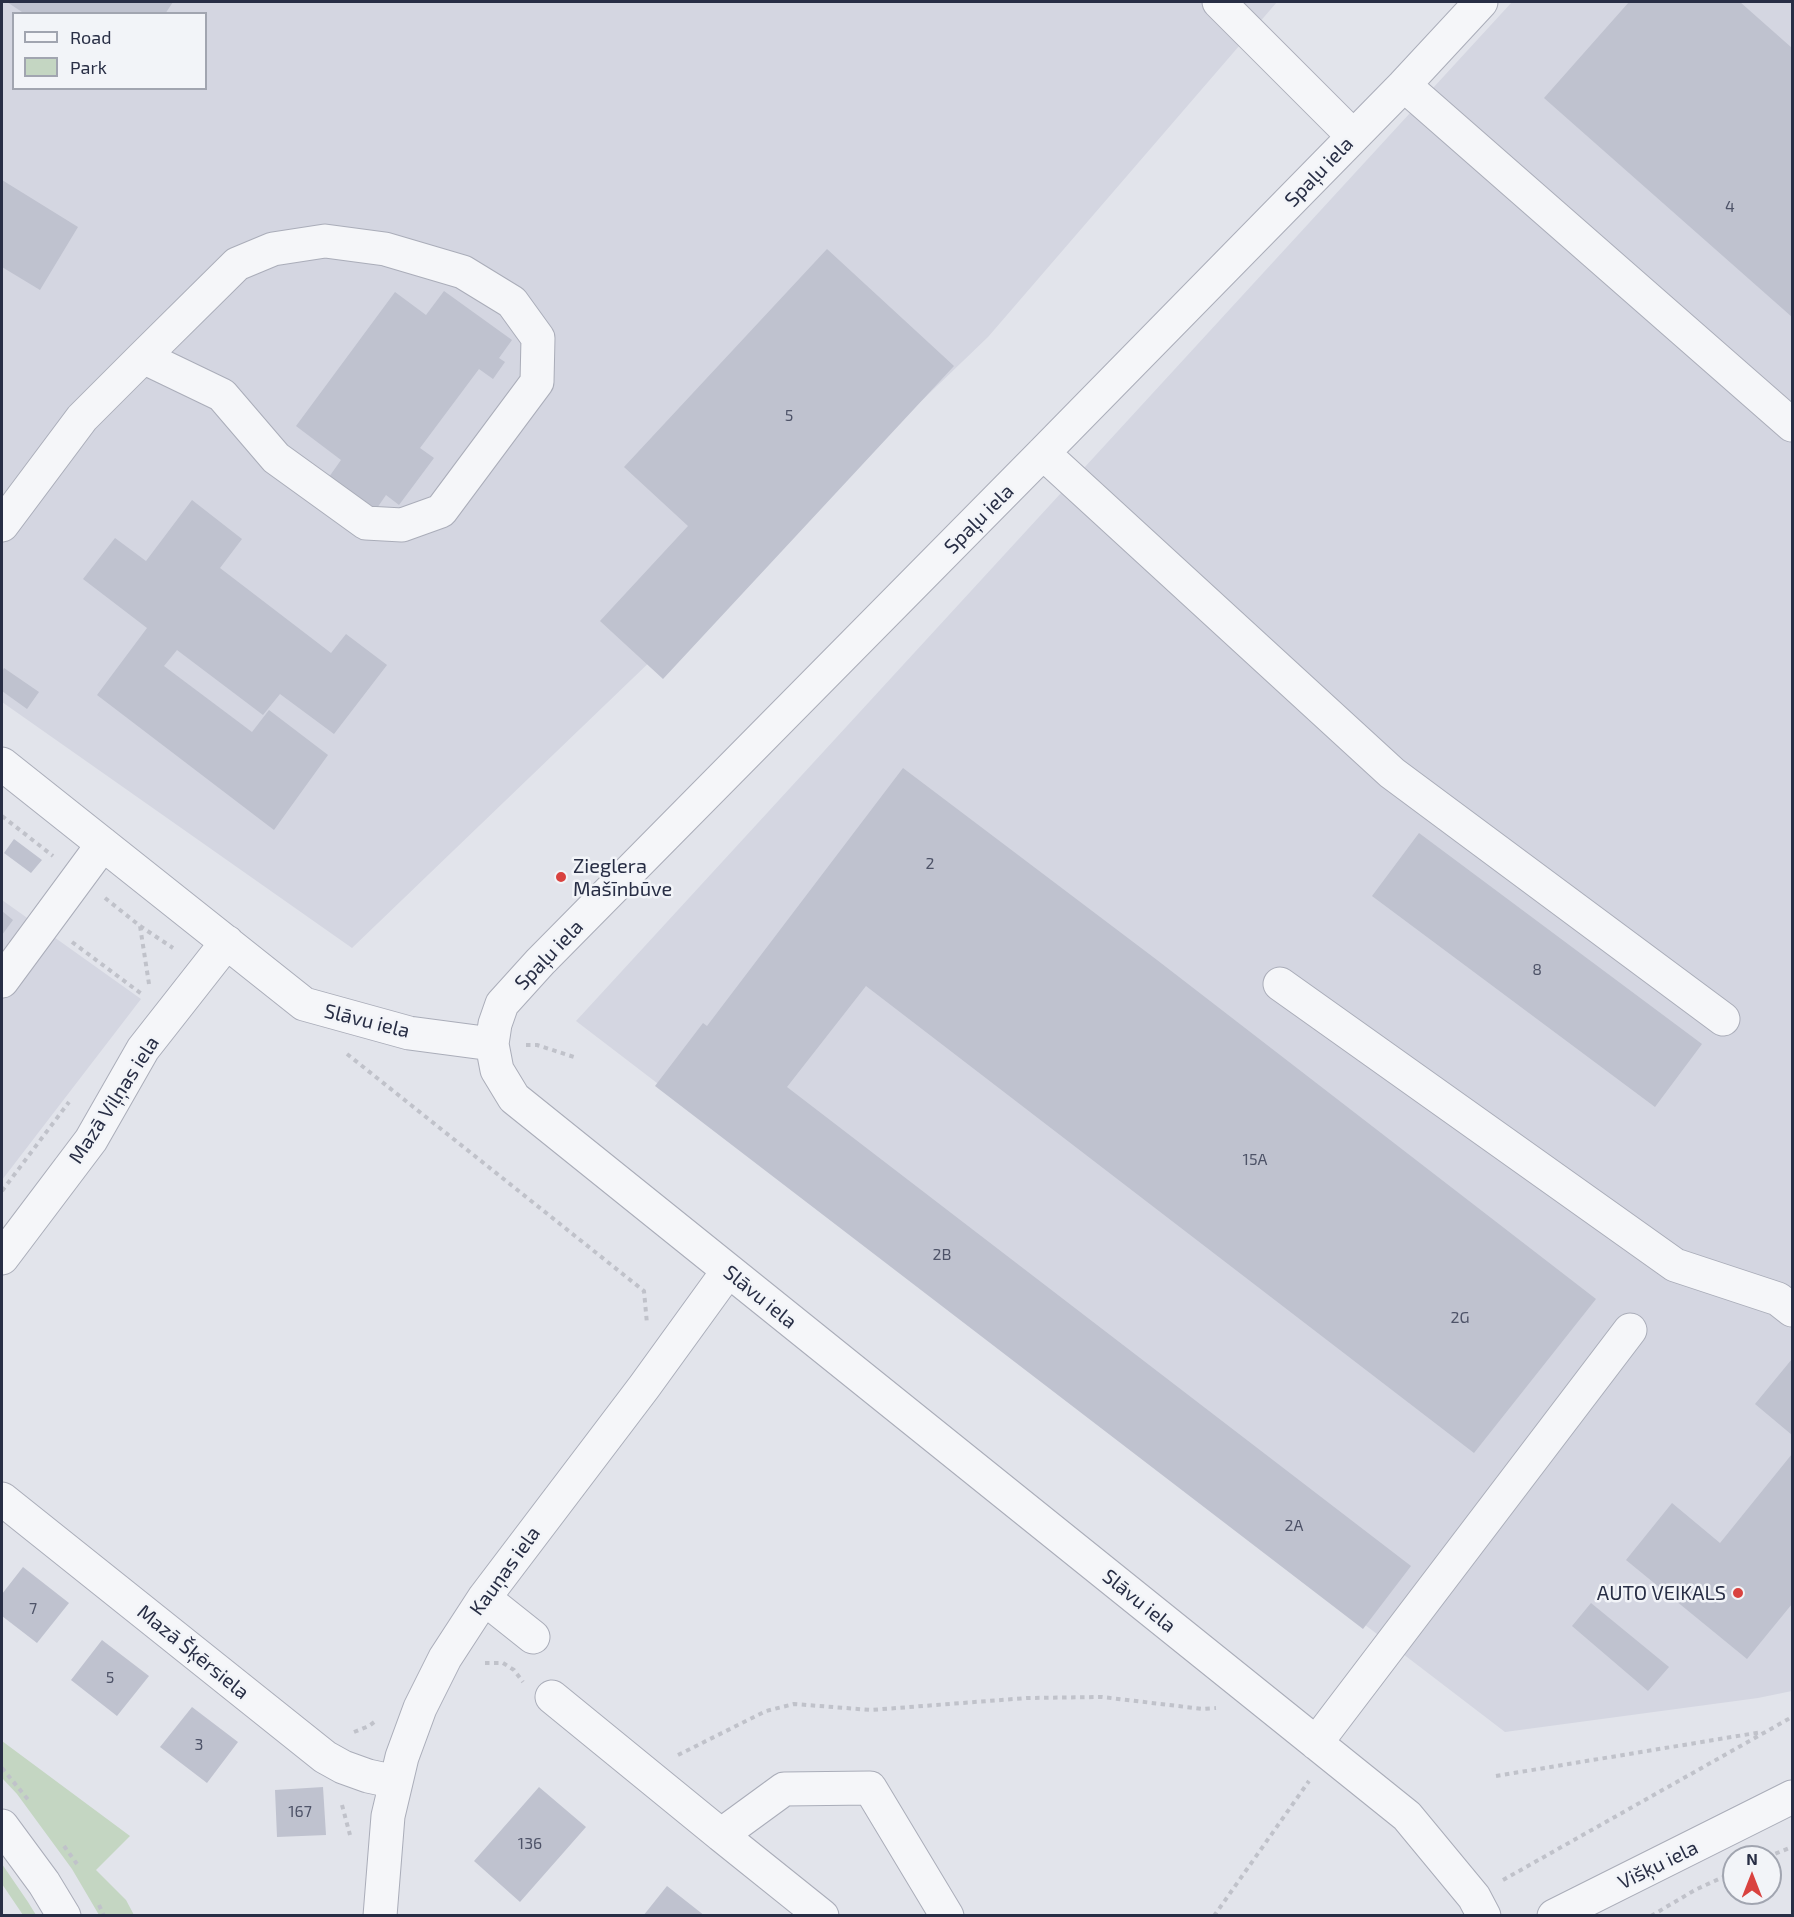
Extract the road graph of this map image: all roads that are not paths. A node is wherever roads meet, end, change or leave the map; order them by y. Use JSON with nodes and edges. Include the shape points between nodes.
{"nodes":[{"id":1,"x":1219,"y":2,"type":"edge"},
{"id":2,"x":1481,"y":2,"type":"edge"},
{"id":3,"x":1404,"y":85,"type":"junction"},
{"id":4,"x":1353,"y":136,"type":"junction"},
{"id":5,"x":143,"y":357,"type":"junction"},
{"id":6,"x":1792,"y":426,"type":"edge"},
{"id":7,"x":1043,"y":453,"type":"junction"},
{"id":8,"x":2,"y":525,"type":"edge"},
{"id":9,"x":2,"y":764,"type":"edge"},
{"id":10,"x":104,"y":844,"type":"junction"},
{"id":11,"x":227,"y":942,"type":"junction"},
{"id":12,"x":2,"y":981,"type":"edge"},
{"id":13,"x":1280,"y":984,"type":"dead end"},
{"id":14,"x":1723,"y":1019,"type":"dead end"},
{"id":15,"x":492,"y":1044,"type":"junction"},
{"id":16,"x":2,"y":1258,"type":"edge"},
{"id":17,"x":728,"y":1271,"type":"junction"},
{"id":18,"x":1792,"y":1310,"type":"edge"},
{"id":19,"x":1630,"y":1330,"type":"dead end"},
{"id":20,"x":2,"y":1499,"type":"edge"},
{"id":21,"x":484,"y":1598,"type":"junction"},
{"id":22,"x":533,"y":1637,"type":"dead end"},
{"id":23,"x":552,"y":1697,"type":"road end"},
{"id":24,"x":1322,"y":1748,"type":"junction"},
{"id":25,"x":396,"y":1782,"type":"junction"},
{"id":26,"x":1792,"y":1797,"type":"edge"},
{"id":27,"x":2,"y":1826,"type":"edge"},
{"id":28,"x":721,"y":1835,"type":"junction"},
{"id":29,"x":64,"y":1916,"type":"edge"},
{"id":30,"x":380,"y":1916,"type":"edge"},
{"id":31,"x":822,"y":1916,"type":"edge"},
{"id":32,"x":947,"y":1916,"type":"edge"},
{"id":33,"x":1484,"y":1916,"type":"edge"},
{"id":34,"x":1554,"y":1916,"type":"edge"}],
"edges":[{"from":1,"to":4,"type":"street"},
{"from":2,"to":3,"type":"street","name":"Spaļu iela"},
{"from":3,"to":4,"type":"street","name":"Spaļu iela"},
{"from":3,"to":6,"type":"street"},
{"from":4,"to":7,"type":"street","name":"Spaļu iela"},
{"from":5,"to":5,"type":"street","via":[[237,264],[273,249],[325,241],[385,249],[463,272],[512,302],[538,338],[537,382],[441,510],[402,525],[366,523],[276,458],[222,395]]},
{"from":5,"to":8,"type":"street","via":[[82,418]]},
{"from":7,"to":14,"type":"street","via":[[1392,773]]},
{"from":7,"to":15,"type":"street","name":"Spaļu iela","via":[[540,962],[502,1005]]},
{"from":9,"to":10,"type":"street","name":"Slāvu iela"},
{"from":10,"to":11,"type":"street","name":"Slāvu iela"},
{"from":10,"to":12,"type":"street"},
{"from":11,"to":15,"type":"street","name":"Slāvu iela","via":[[304,1005],[408,1033]]},
{"from":11,"to":16,"type":"street","name":"Mazā Viļņas iela","via":[[143,1049],[91,1140]]},
{"from":13,"to":18,"type":"street","via":[[1675,1265],[1778,1299]]},
{"from":15,"to":17,"type":"street","name":"Slāvu iela","via":[[497,1070],[514,1098]]},
{"from":17,"to":21,"type":"street","name":"Kauņas iela"},
{"from":17,"to":24,"type":"street","name":"Slāvu iela"},
{"from":19,"to":24,"type":"street"},
{"from":20,"to":25,"type":"street","name":"Mazā Šķērsiela","via":[[325,1757],[368,1776]]},
{"from":21,"to":22,"type":"street"},
{"from":21,"to":25,"type":"street","name":"Kauņas iela","via":[[445,1658],[425,1698]]},
{"from":23,"to":28,"type":"street"},
{"from":24,"to":33,"type":"street","name":"Slāvu iela","via":[[1407,1816],[1474,1897]]},
{"from":25,"to":30,"type":"street","name":"Kauņas iela","via":[[388,1816]]},
{"from":26,"to":34,"type":"street","name":"Višķu iela"},
{"from":27,"to":29,"type":"street"},
{"from":28,"to":31,"type":"street"},
{"from":28,"to":32,"type":"street","via":[[784,1789],[870,1788]]}]}
